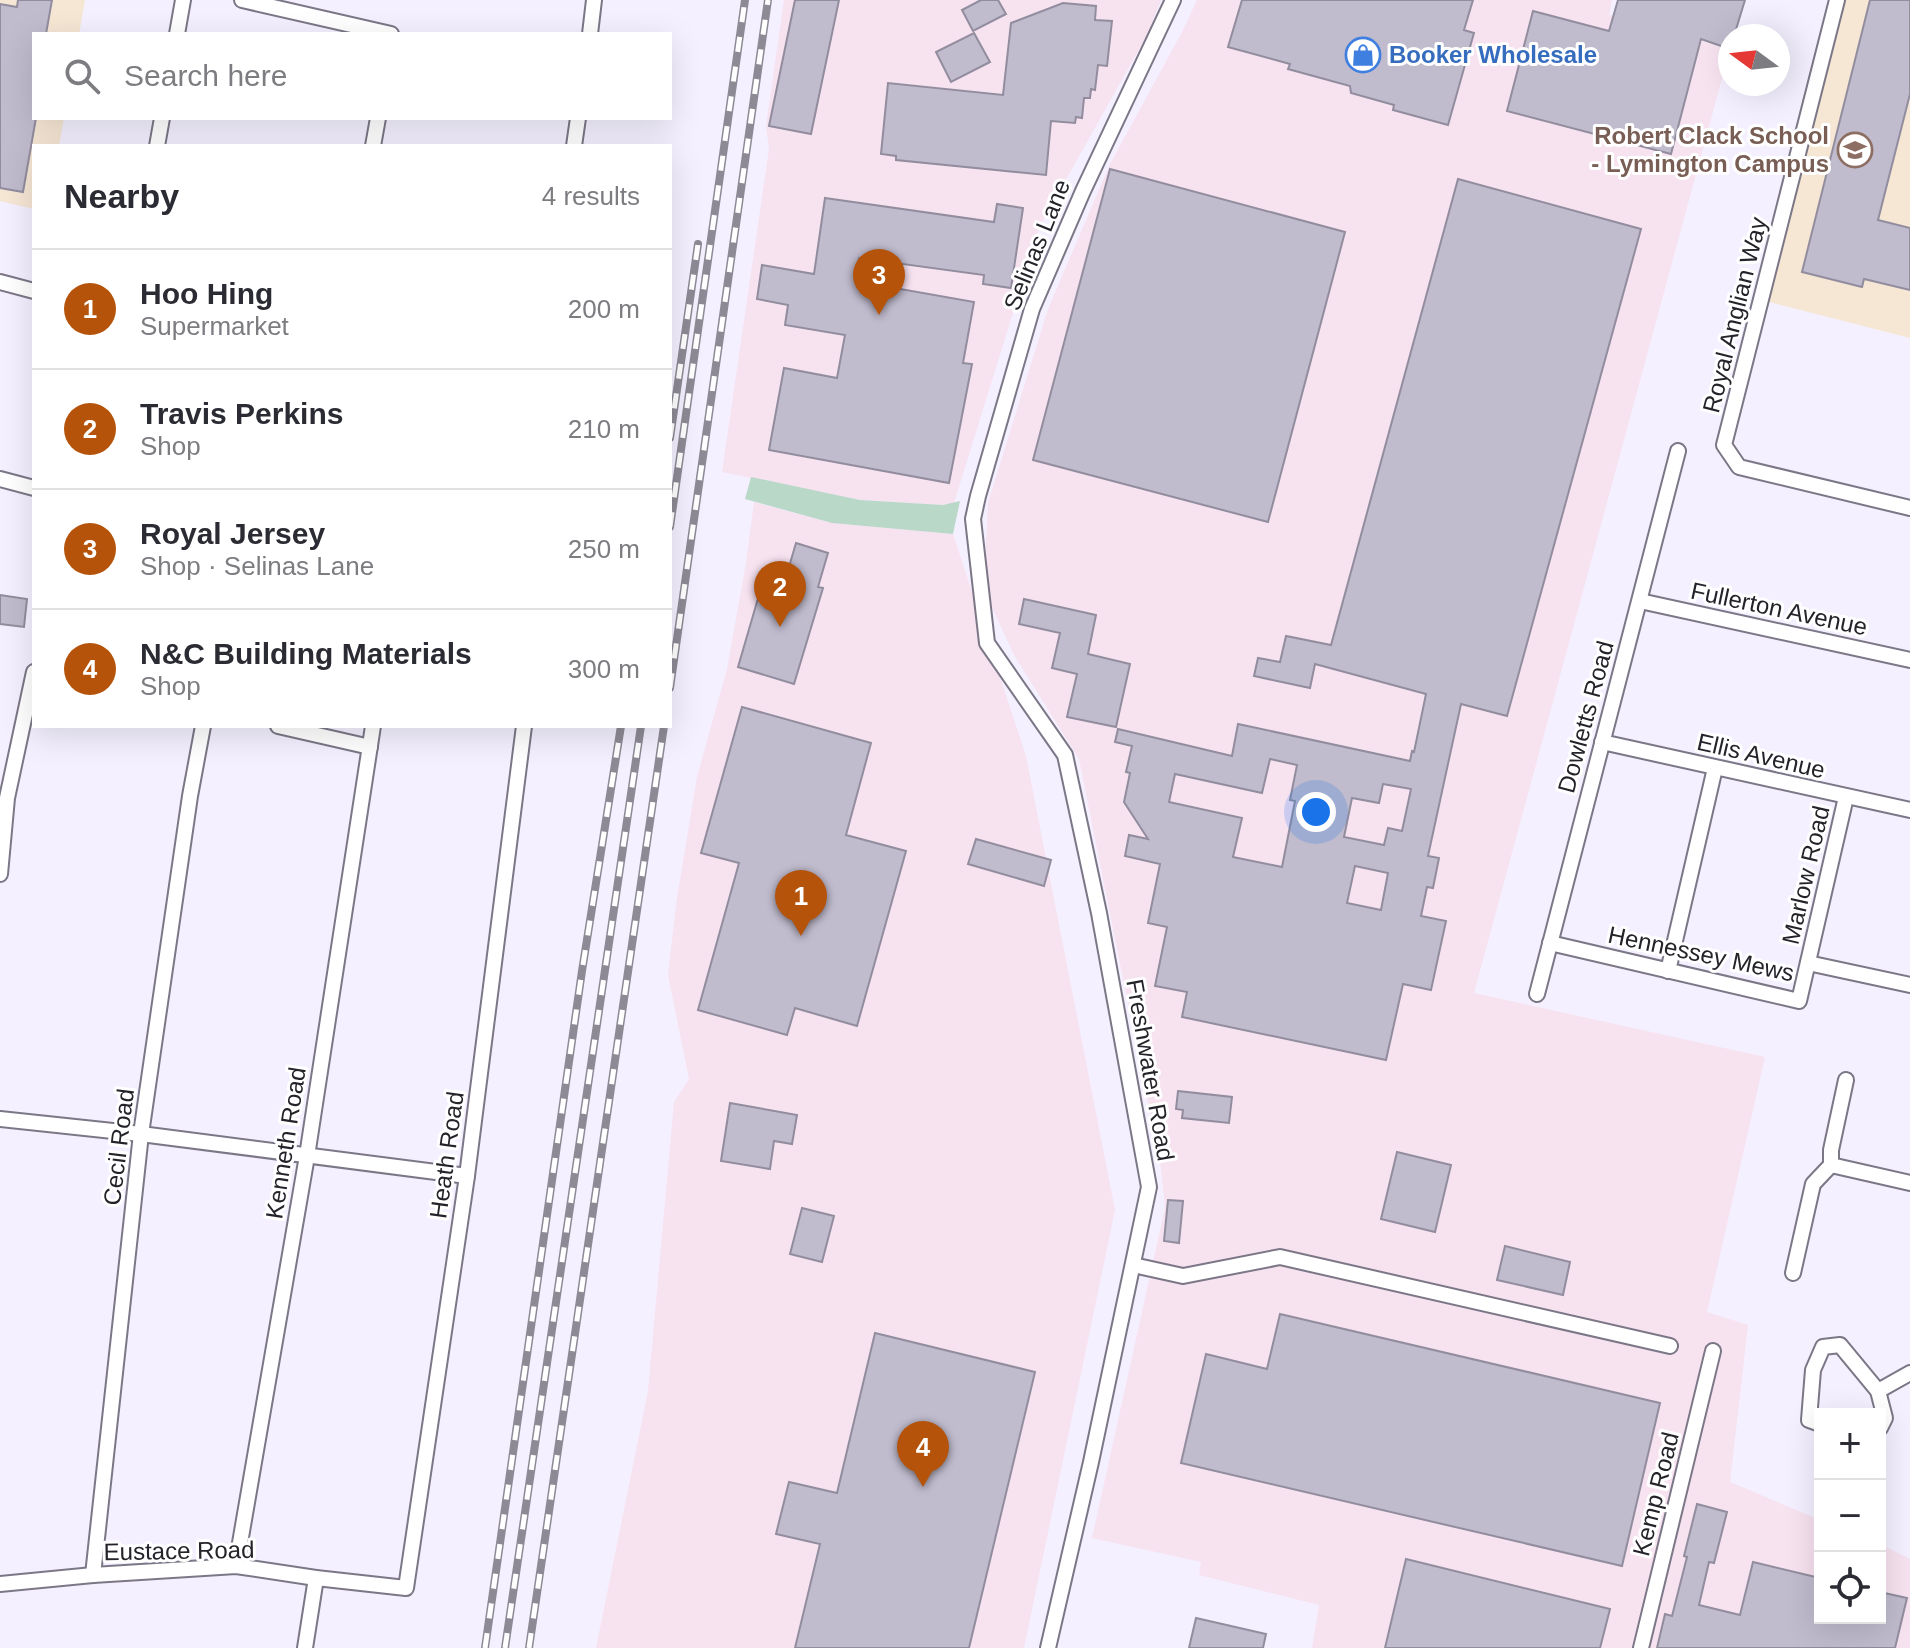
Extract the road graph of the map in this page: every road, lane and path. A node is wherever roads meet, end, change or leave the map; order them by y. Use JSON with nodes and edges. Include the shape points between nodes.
{"nodes":[{"id":1,"x":183,"y":0,"type":"edge"},
{"id":2,"x":242,"y":0,"type":"edge"},
{"id":3,"x":594,"y":0,"type":"edge"},
{"id":4,"x":1173,"y":0,"type":"edge"},
{"id":5,"x":1837,"y":0,"type":"edge"},
{"id":6,"x":177,"y":32,"type":"edge"},
{"id":7,"x":382,"y":32,"type":"edge"},
{"id":8,"x":590,"y":32,"type":"edge"},
{"id":9,"x":162,"y":120,"type":"edge"},
{"id":10,"x":378,"y":120,"type":"edge"},
{"id":11,"x":578,"y":120,"type":"edge"},
{"id":12,"x":157,"y":144,"type":"edge"},
{"id":13,"x":373,"y":144,"type":"edge"},
{"id":14,"x":574,"y":144,"type":"edge"},
{"id":15,"x":0,"y":282,"type":"edge"},
{"id":16,"x":32,"y":290,"type":"edge"},
{"id":17,"x":1678,"y":451,"type":"dead end"},
{"id":18,"x":0,"y":479,"type":"edge"},
{"id":19,"x":32,"y":487,"type":"edge"},
{"id":20,"x":1910,"y":506,"type":"edge"},
{"id":21,"x":973,"y":519,"type":"joint"},
{"id":22,"x":1640,"y":601,"type":"junction"},
{"id":23,"x":1910,"y":660,"type":"edge"},
{"id":24,"x":32,"y":680,"type":"edge"},
{"id":25,"x":203,"y":728,"type":"edge"},
{"id":26,"x":287,"y":728,"type":"edge"},
{"id":27,"x":373,"y":728,"type":"edge"},
{"id":28,"x":524,"y":728,"type":"edge"},
{"id":29,"x":1602,"y":742,"type":"junction"},
{"id":30,"x":370,"y":747,"type":"junction"},
{"id":31,"x":1715,"y":768,"type":"junction"},
{"id":32,"x":4,"y":797,"type":"edge"},
{"id":33,"x":1846,"y":797,"type":"junction"},
{"id":34,"x":1910,"y":810,"type":"edge"},
{"id":35,"x":0,"y":874,"type":"edge"},
{"id":36,"x":1550,"y":943,"type":"junction"},
{"id":37,"x":1808,"y":963,"type":"junction"},
{"id":38,"x":1668,"y":971,"type":"junction"},
{"id":39,"x":1910,"y":985,"type":"edge"},
{"id":40,"x":1537,"y":994,"type":"dead end"},
{"id":41,"x":1846,"y":1080,"type":"dead end"},
{"id":42,"x":0,"y":1119,"type":"edge"},
{"id":43,"x":141,"y":1134,"type":"junction"},
{"id":44,"x":307,"y":1156,"type":"junction"},
{"id":45,"x":1831,"y":1165,"type":"junction"},
{"id":46,"x":467,"y":1176,"type":"junction"},
{"id":47,"x":1910,"y":1183,"type":"edge"},
{"id":48,"x":1133,"y":1265,"type":"junction"},
{"id":49,"x":1793,"y":1273,"type":"dead end"},
{"id":50,"x":1670,"y":1346,"type":"dead end"},
{"id":51,"x":1713,"y":1351,"type":"dead end"},
{"id":52,"x":1910,"y":1373,"type":"edge"},
{"id":53,"x":1878,"y":1391,"type":"junction"},
{"id":54,"x":1882,"y":1408,"type":"edge"},
{"id":55,"x":1814,"y":1422,"type":"edge"},
{"id":56,"x":236,"y":1566,"type":"junction"},
{"id":57,"x":93,"y":1575,"type":"junction"},
{"id":58,"x":316,"y":1578,"type":"junction"},
{"id":59,"x":0,"y":1584,"type":"edge"},
{"id":60,"x":406,"y":1588,"type":"joint"},
{"id":61,"x":305,"y":1648,"type":"edge"},
{"id":62,"x":1048,"y":1648,"type":"edge"},
{"id":63,"x":1641,"y":1648,"type":"edge"}],
"edges":[{"from":1,"to":6,"type":"street"},
{"from":2,"to":7,"type":"street"},
{"from":3,"to":8,"type":"street"},
{"from":4,"to":21,"type":"street","name":"Selinas Lane","via":[[1032,309]]},
{"from":5,"to":20,"type":"street","name":"Royal Anglian Way","via":[[1724,445],[1739,467]]},
{"from":9,"to":12,"type":"street"},
{"from":10,"to":13,"type":"street"},
{"from":11,"to":14,"type":"street"},
{"from":15,"to":16,"type":"street"},
{"from":17,"to":22,"type":"street","name":"Dowletts Road"},
{"from":18,"to":19,"type":"street"},
{"from":21,"to":48,"type":"street","name":"Freshwater Road","via":[[987,643],[1065,755],[1096,899],[1149,1187]]},
{"from":22,"to":23,"type":"street","name":"Fullerton Avenue"},
{"from":22,"to":29,"type":"street","name":"Dowletts Road"},
{"from":24,"to":32,"type":"street"},
{"from":25,"to":43,"type":"street","name":"Cecil Road"},
{"from":26,"to":30,"type":"street"},
{"from":27,"to":30,"type":"street","name":"Kenneth Road"},
{"from":28,"to":46,"type":"street","name":"Heath Road"},
{"from":29,"to":31,"type":"street","name":"Ellis Avenue"},
{"from":29,"to":36,"type":"street","name":"Dowletts Road"},
{"from":30,"to":44,"type":"street","name":"Kenneth Road"},
{"from":31,"to":33,"type":"street","name":"Ellis Avenue"},
{"from":31,"to":38,"type":"street"},
{"from":32,"to":35,"type":"street"},
{"from":33,"to":34,"type":"street","name":"Ellis Avenue"},
{"from":33,"to":37,"type":"street","name":"Marlow Road"},
{"from":36,"to":38,"type":"street","name":"Hennessey Mews"},
{"from":36,"to":40,"type":"street","name":"Dowletts Road"},
{"from":37,"to":38,"type":"street","name":"Hennessey Mews","via":[[1799,1001]]},
{"from":37,"to":39,"type":"street","name":"Hennessey Mews"},
{"from":41,"to":45,"type":"street"},
{"from":42,"to":43,"type":"street"},
{"from":43,"to":44,"type":"street"},
{"from":43,"to":57,"type":"street","name":"Cecil Road"},
{"from":44,"to":46,"type":"street"},
{"from":44,"to":56,"type":"street","name":"Kenneth Road"},
{"from":45,"to":47,"type":"street"},
{"from":45,"to":49,"type":"street","via":[[1813,1184]]},
{"from":46,"to":60,"type":"street","name":"Heath Road"},
{"from":48,"to":50,"type":"street","via":[[1183,1276],[1280,1257]]},
{"from":48,"to":62,"type":"street","name":"Freshwater Road"},
{"from":51,"to":63,"type":"street","name":"Kemp Road"},
{"from":52,"to":53,"type":"street"},
{"from":53,"to":54,"type":"street"},
{"from":53,"to":55,"type":"street","via":[[1840,1345],[1823,1347],[1813,1370],[1809,1420]]},
{"from":56,"to":57,"type":"street","name":"Eustace Road"},
{"from":56,"to":58,"type":"street","name":"Eustace Road"},
{"from":57,"to":59,"type":"street","name":"Eustace Road"},
{"from":58,"to":60,"type":"street","name":"Eustace Road"},
{"from":58,"to":61,"type":"street"}]}
